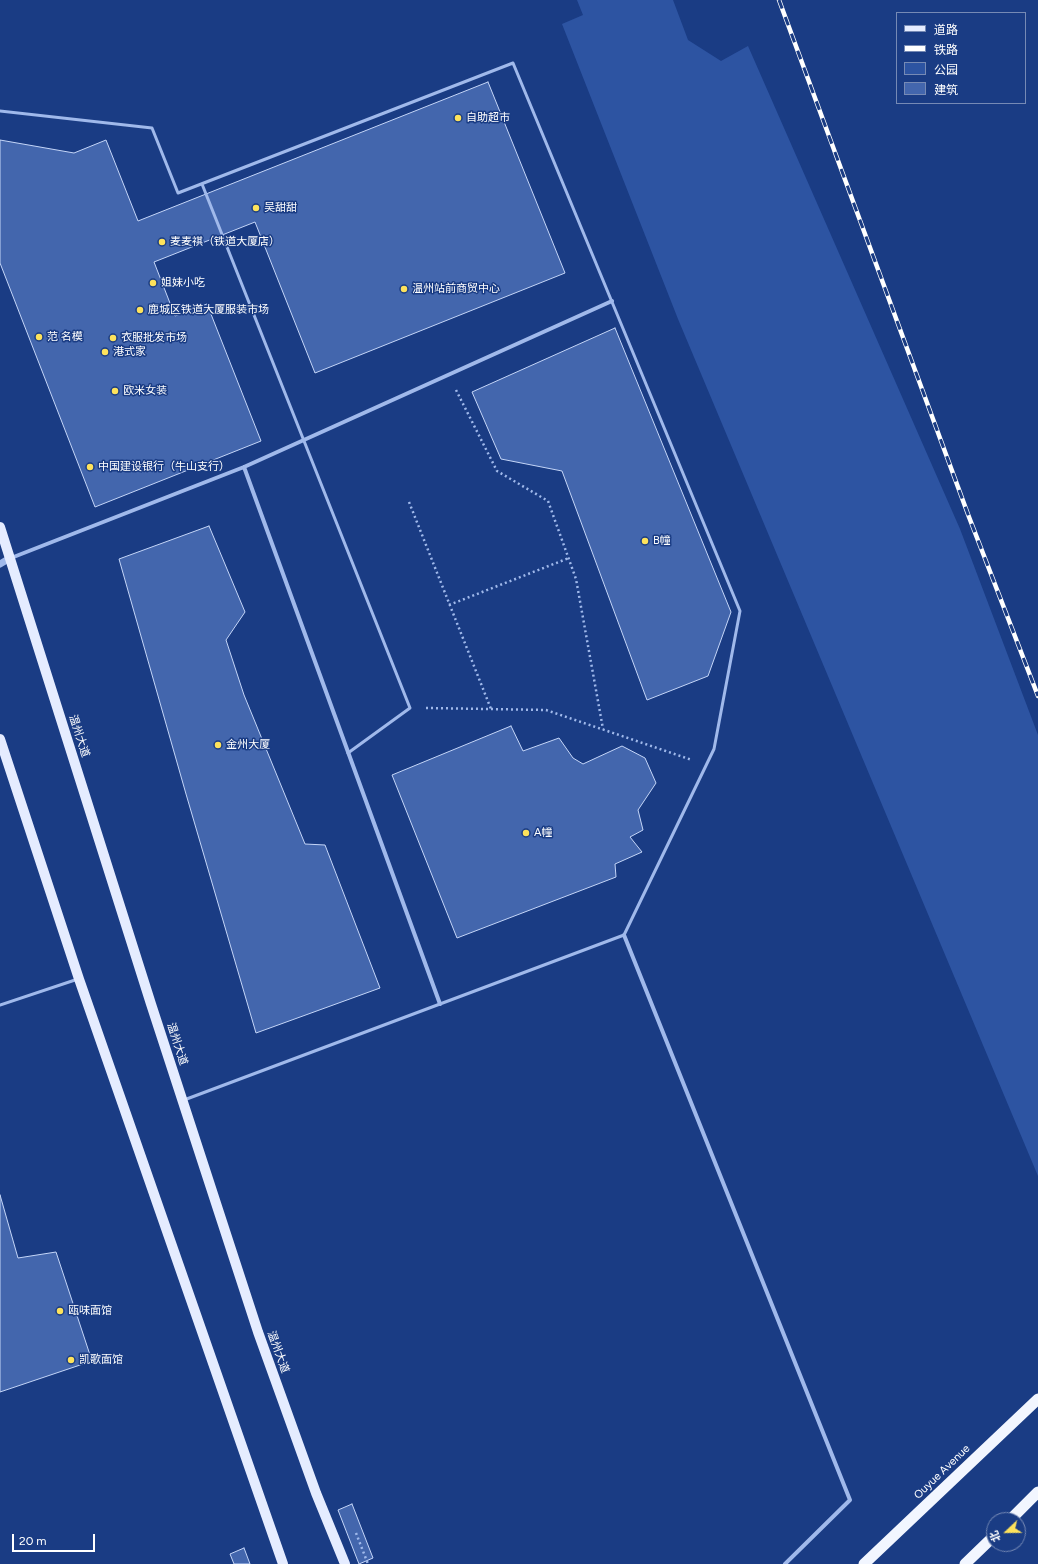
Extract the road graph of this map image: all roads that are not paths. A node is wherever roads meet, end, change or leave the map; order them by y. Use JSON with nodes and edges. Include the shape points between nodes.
{"nodes":[{"id":1,"x":0,"y":111,"type":"edge"},
{"id":2,"x":202,"y":184,"type":"junction"},
{"id":3,"x":612,"y":301,"type":"junction"},
{"id":4,"x":303,"y":440,"type":"junction"},
{"id":5,"x":244,"y":467,"type":"junction"},
{"id":6,"x":0,"y":527,"type":"edge"},
{"id":7,"x":10,"y":558,"type":"junction"},
{"id":8,"x":0,"y":564,"type":"edge"},
{"id":9,"x":0,"y":739,"type":"edge"},
{"id":10,"x":348,"y":753,"type":"junction"},
{"id":11,"x":624,"y":935,"type":"junction"},
{"id":12,"x":79,"y":979,"type":"junction"},
{"id":13,"x":440,"y":1004,"type":"junction"},
{"id":14,"x":0,"y":1005,"type":"edge"},
{"id":15,"x":183,"y":1101,"type":"junction"},
{"id":16,"x":1038,"y":1399,"type":"edge"},
{"id":17,"x":1038,"y":1492,"type":"edge"},
{"id":18,"x":1018,"y":1512,"type":"edge"},
{"id":19,"x":986,"y":1544,"type":"edge"},
{"id":20,"x":283,"y":1564,"type":"edge"},
{"id":21,"x":345,"y":1564,"type":"edge"},
{"id":22,"x":785,"y":1564,"type":"edge"},
{"id":23,"x":864,"y":1564,"type":"edge"},
{"id":24,"x":966,"y":1564,"type":"edge"}],
"edges":[{"from":1,"to":2,"type":"lane","via":[[152,128],[178,193]]},
{"from":2,"to":3,"type":"lane","via":[[513,63]]},
{"from":2,"to":4,"type":"lane"},
{"from":3,"to":4,"type":"street"},
{"from":3,"to":11,"type":"lane","via":[[740,611],[714,750]]},
{"from":4,"to":5,"type":"street"},
{"from":4,"to":10,"type":"lane","via":[[410,708]]},
{"from":5,"to":7,"type":"street"},
{"from":5,"to":10,"type":"street"},
{"from":6,"to":7,"type":"main road","name":"温州大道"},
{"from":7,"to":8,"type":"street"},
{"from":7,"to":15,"type":"main road","name":"温州大道"},
{"from":9,"to":12,"type":"main road"},
{"from":10,"to":13,"type":"street"},
{"from":11,"to":13,"type":"lane"},
{"from":11,"to":22,"type":"street","via":[[850,1500]]},
{"from":12,"to":14,"type":"lane"},
{"from":12,"to":20,"type":"main road"},
{"from":13,"to":15,"type":"lane"},
{"from":15,"to":21,"type":"main road","name":"温州大道","via":[[258,1332],[316,1493]]},
{"from":16,"to":23,"type":"highway","name":"Ouyue Avenue"},
{"from":17,"to":18,"type":"highway"},
{"from":19,"to":24,"type":"highway"}]}
